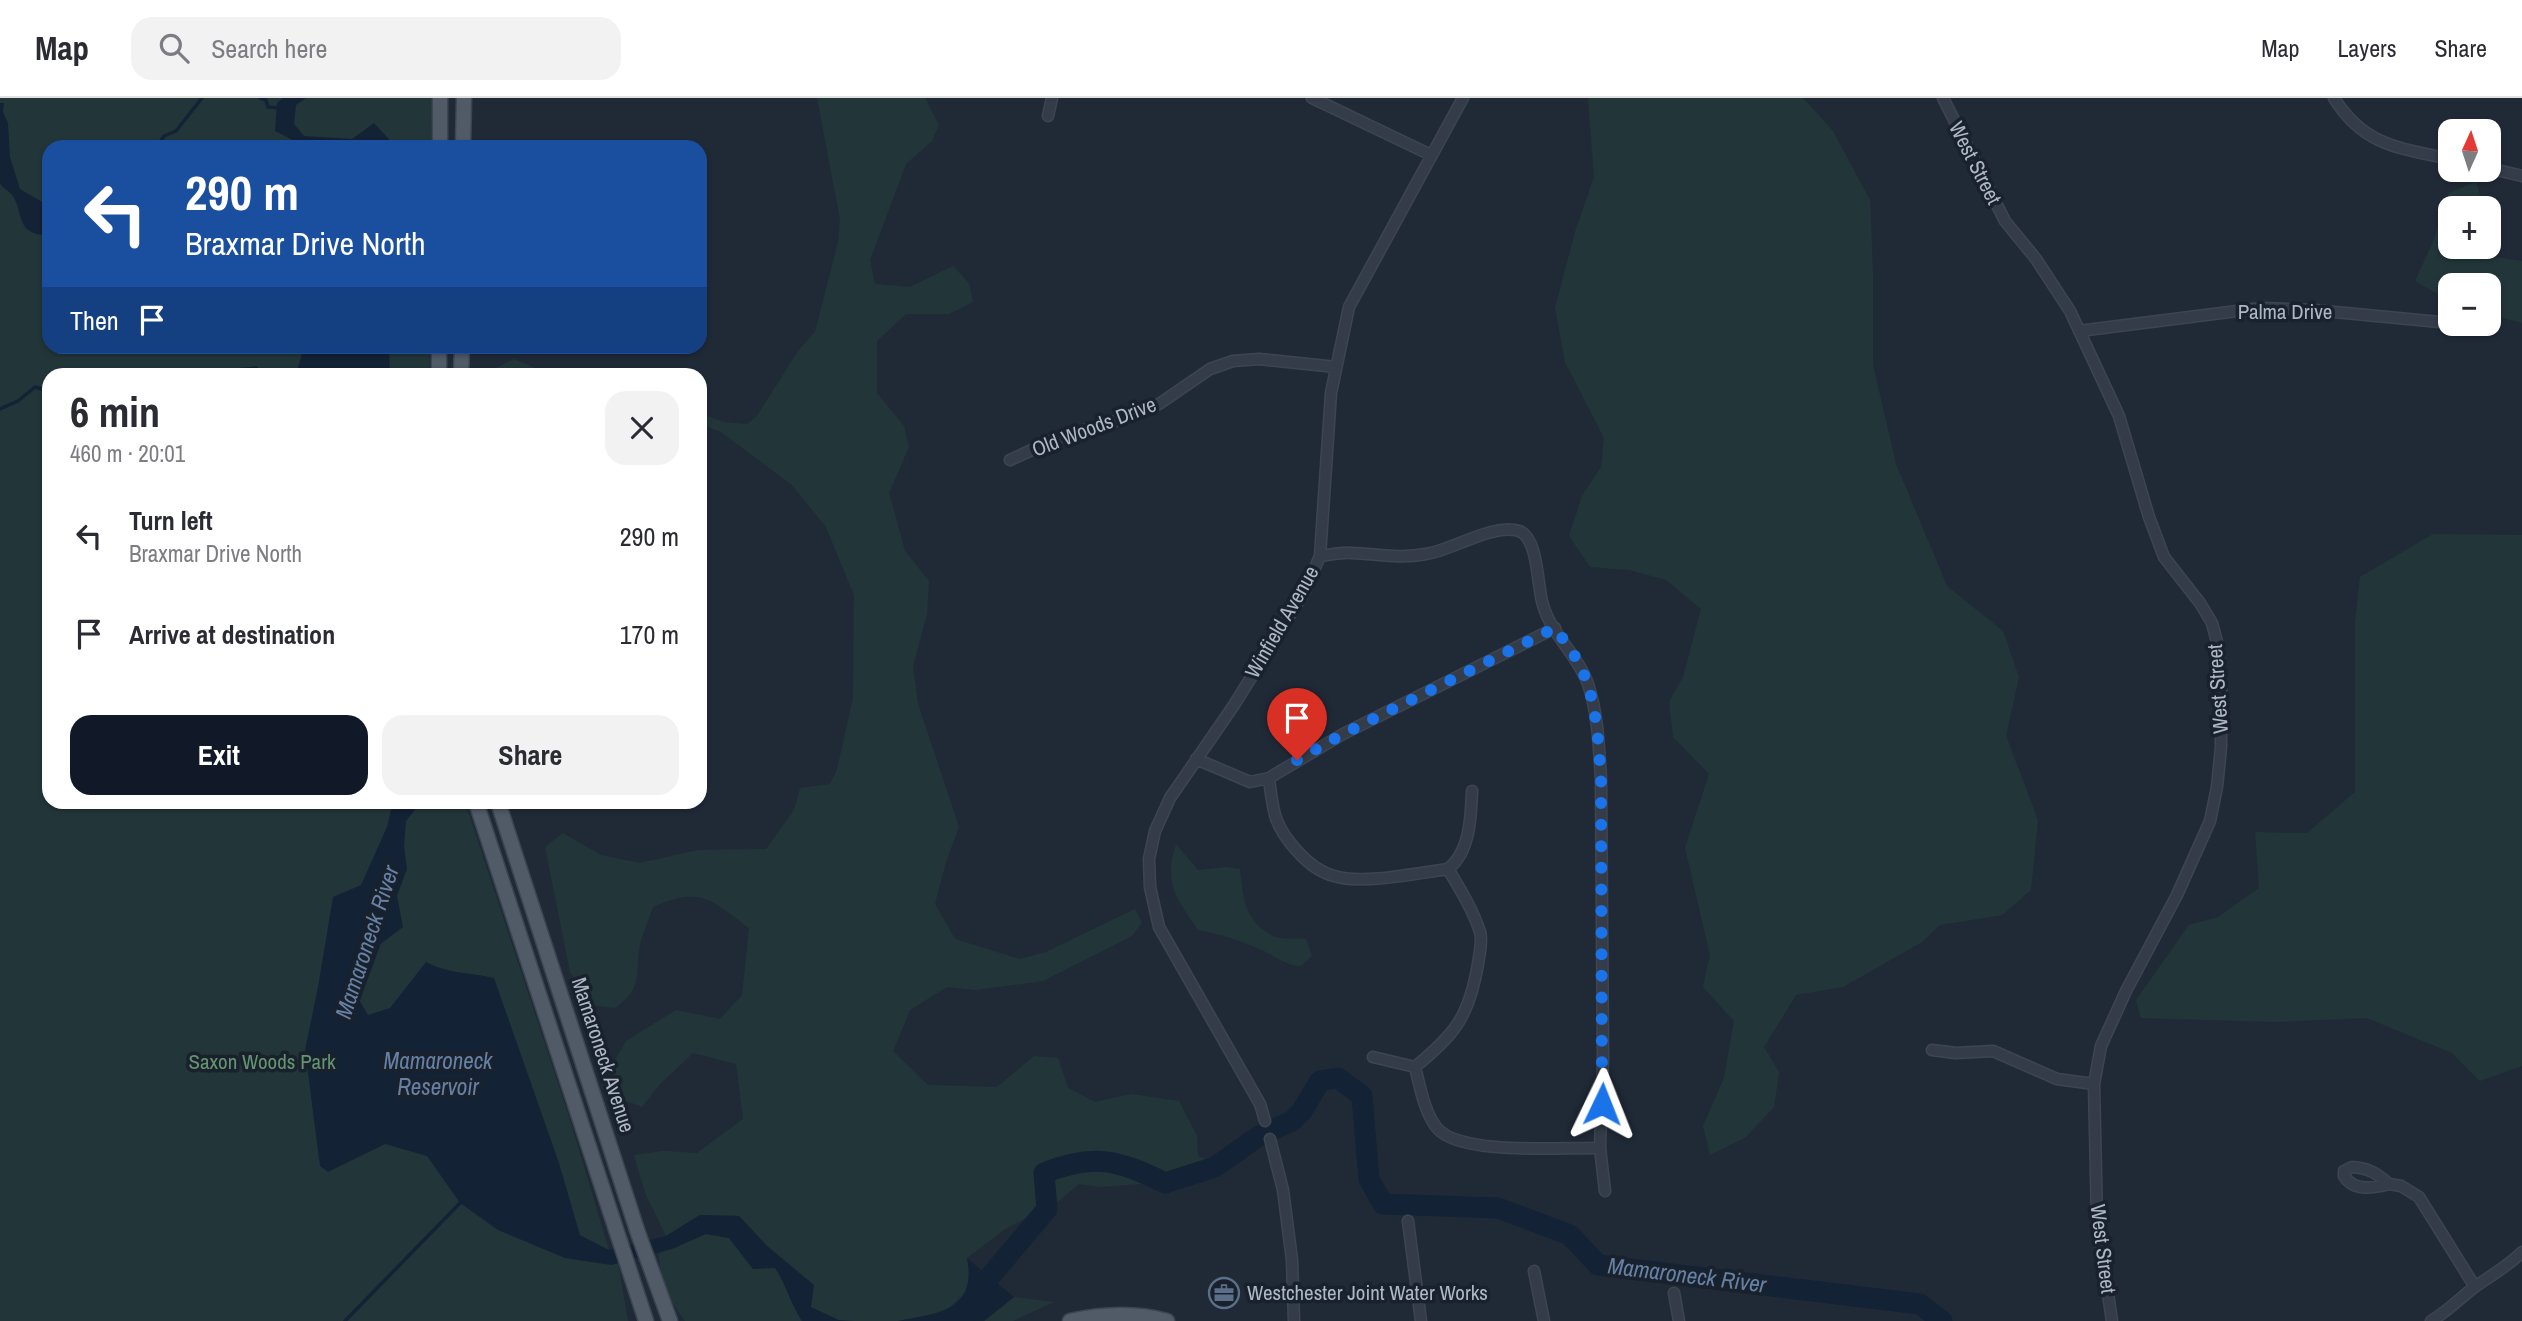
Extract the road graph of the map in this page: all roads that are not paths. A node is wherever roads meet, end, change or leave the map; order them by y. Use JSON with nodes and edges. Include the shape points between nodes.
{"nodes":[{"id":1,"x":440,"y":98,"type":"edge"},
{"id":2,"x":464,"y":98,"type":"edge"},
{"id":3,"x":1052,"y":98,"type":"edge"},
{"id":4,"x":1312,"y":98,"type":"edge"},
{"id":5,"x":1462,"y":98,"type":"edge"},
{"id":6,"x":1943,"y":98,"type":"edge"},
{"id":7,"x":2334,"y":98,"type":"edge"},
{"id":8,"x":1048,"y":116,"type":"dead end"},
{"id":9,"x":440,"y":140,"type":"edge"},
{"id":10,"x":463,"y":140,"type":"edge"},
{"id":11,"x":1431,"y":155,"type":"junction"},
{"id":12,"x":2438,"y":156,"type":"edge"},
{"id":13,"x":2501,"y":171,"type":"edge"},
{"id":14,"x":2522,"y":176,"type":"edge"},
{"id":15,"x":2438,"y":322,"type":"edge"},
{"id":16,"x":2080,"y":331,"type":"junction"},
{"id":17,"x":1336,"y":367,"type":"junction"},
{"id":18,"x":1010,"y":460,"type":"dead end"},
{"id":19,"x":1320,"y":556,"type":"junction"},
{"id":20,"x":1555,"y":628,"type":"junction"},
{"id":21,"x":1196,"y":760,"type":"junction"},
{"id":22,"x":1269,"y":778,"type":"junction"},
{"id":23,"x":1472,"y":791,"type":"dead end"},
{"id":24,"x":478,"y":809,"type":"edge"},
{"id":25,"x":500,"y":809,"type":"edge"},
{"id":26,"x":1448,"y":869,"type":"junction"},
{"id":27,"x":1931,"y":1051,"type":"dead end"},
{"id":28,"x":1373,"y":1057,"type":"dead end"},
{"id":29,"x":1415,"y":1067,"type":"junction"},
{"id":30,"x":2094,"y":1084,"type":"junction"},
{"id":31,"x":1265,"y":1121,"type":"dead end"},
{"id":32,"x":1270,"y":1139,"type":"dead end"},
{"id":33,"x":1600,"y":1148,"type":"junction"},
{"id":34,"x":2389,"y":1184,"type":"dead end"},
{"id":35,"x":1605,"y":1191,"type":"dead end"},
{"id":36,"x":1408,"y":1221,"type":"dead end"},
{"id":37,"x":2522,"y":1252,"type":"edge"},
{"id":38,"x":1534,"y":1271,"type":"dead end"},
{"id":39,"x":2475,"y":1287,"type":"junction"},
{"id":40,"x":1674,"y":1293,"type":"dead end"},
{"id":41,"x":646,"y":1321,"type":"edge"},
{"id":42,"x":670,"y":1321,"type":"edge"},
{"id":43,"x":1070,"y":1321,"type":"edge"},
{"id":44,"x":1167,"y":1321,"type":"edge"},
{"id":45,"x":1294,"y":1321,"type":"edge"},
{"id":46,"x":1421,"y":1321,"type":"edge"},
{"id":47,"x":1544,"y":1321,"type":"edge"},
{"id":48,"x":1679,"y":1321,"type":"edge"},
{"id":49,"x":2112,"y":1321,"type":"edge"},
{"id":50,"x":2431,"y":1321,"type":"edge"}],
"edges":[{"from":1,"to":9,"type":"main road"},
{"from":2,"to":10,"type":"main road"},
{"from":3,"to":8,"type":"street"},
{"from":4,"to":11,"type":"street"},
{"from":5,"to":11,"type":"street","name":"Winfield Avenue"},
{"from":6,"to":16,"type":"street","name":"West Street","via":[[2005,221],[2036,259]]},
{"from":7,"to":12,"type":"street","via":[[2346,118],[2365,134]]},
{"from":11,"to":17,"type":"street","name":"Winfield Avenue","via":[[1349,307]]},
{"from":13,"to":14,"type":"street"},
{"from":15,"to":16,"type":"street","name":"Palma Drive","via":[[2261,308]]},
{"from":16,"to":30,"type":"street","name":"West Street","via":[[2119,416],[2164,557],[2212,623],[2221,687],[2221,747],[2210,821],[2101,1046]]},
{"from":17,"to":18,"type":"street","name":"Old Woods Drive","via":[[1259,359],[1233,361],[1210,369],[1159,404],[1060,437]]},
{"from":17,"to":19,"type":"street","name":"Winfield Avenue"},
{"from":19,"to":20,"type":"street","via":[[1428,554],[1506,529],[1520,531],[1529,541],[1542,604]]},
{"from":19,"to":21,"type":"street","name":"Winfield Avenue","via":[[1275,641]]},
{"from":20,"to":22,"type":"street","via":[[1343,734]]},
{"from":20,"to":33,"type":"street","via":[[1587,682],[1598,741],[1604,1059]]},
{"from":21,"to":22,"type":"street","via":[[1251,782]]},
{"from":21,"to":31,"type":"street","name":"Winfield Avenue","via":[[1170,798],[1155,831],[1150,887],[1159,927],[1261,1104]]},
{"from":22,"to":26,"type":"street","via":[[1280,831],[1312,866],[1335,877],[1367,878]]},
{"from":23,"to":26,"type":"street","via":[[1467,838],[1457,862]]},
{"from":24,"to":41,"type":"main road","name":"Mamaroneck Avenue"},
{"from":25,"to":42,"type":"main road","name":"Mamaroneck Avenue"},
{"from":26,"to":29,"type":"street","via":[[1481,934],[1473,993],[1459,1024]]},
{"from":27,"to":30,"type":"street","via":[[1993,1051],[2057,1079]]},
{"from":28,"to":29,"type":"street"},
{"from":29,"to":33,"type":"street","via":[[1431,1117],[1451,1138],[1493,1147]]},
{"from":30,"to":49,"type":"street","name":"West Street","via":[[2097,1220]]},
{"from":32,"to":45,"type":"street","via":[[1283,1190]]},
{"from":33,"to":35,"type":"street"},
{"from":34,"to":39,"type":"street","via":[[2419,1197]]},
{"from":36,"to":46,"type":"street"},
{"from":37,"to":39,"type":"street"},
{"from":38,"to":47,"type":"street"},
{"from":39,"to":50,"type":"street"},
{"from":40,"to":48,"type":"street"},
{"from":43,"to":44,"type":"main road","via":[[1130,1315]]}]}
